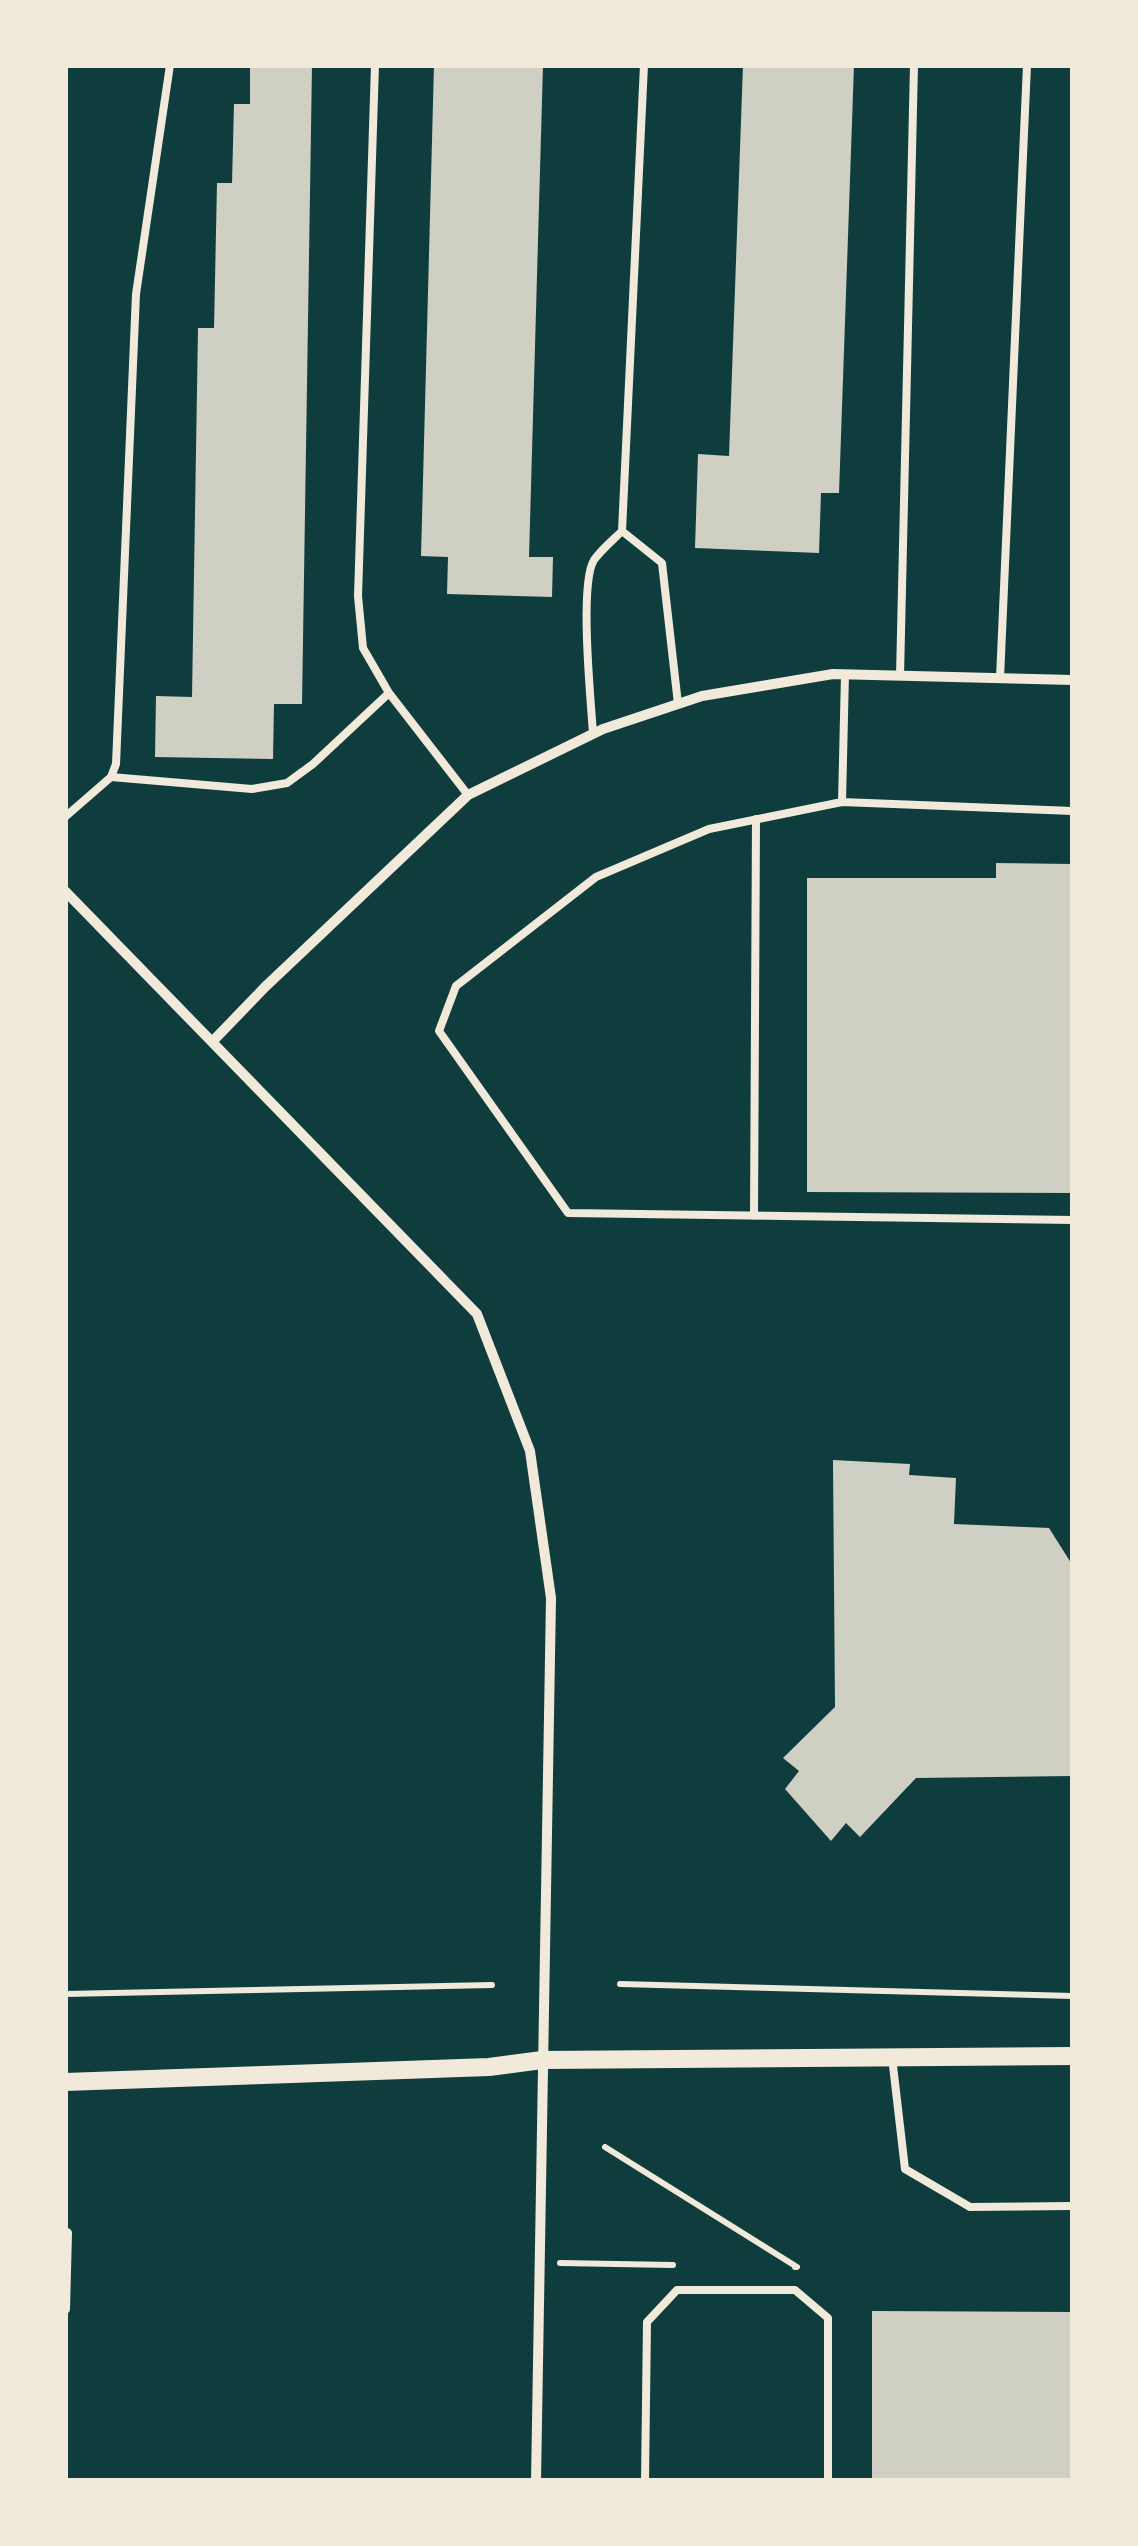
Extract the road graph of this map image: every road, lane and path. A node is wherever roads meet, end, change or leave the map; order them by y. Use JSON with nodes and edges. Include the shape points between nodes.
{"nodes":[{"id":1,"x":170,"y":65,"type":"edge"},
{"id":2,"x":375,"y":65,"type":"edge"},
{"id":3,"x":644,"y":65,"type":"edge"},
{"id":4,"x":914,"y":65,"type":"edge"},
{"id":5,"x":1027,"y":65,"type":"edge"},
{"id":6,"x":622,"y":531,"type":"junction"},
{"id":7,"x":845,"y":674,"type":"junction"},
{"id":8,"x":900,"y":676,"type":"junction"},
{"id":9,"x":1000,"y":678,"type":"junction"},
{"id":10,"x":1073,"y":680,"type":"edge"},
{"id":11,"x":389,"y":693,"type":"junction"},
{"id":12,"x":678,"y":704,"type":"junction"},
{"id":13,"x":594,"y":734,"type":"junction"},
{"id":14,"x":111,"y":777,"type":"junction"},
{"id":15,"x":468,"y":795,"type":"junction"},
{"id":16,"x":842,"y":802,"type":"junction"},
{"id":17,"x":1073,"y":811,"type":"edge"},
{"id":18,"x":65,"y":817,"type":"edge"},
{"id":19,"x":756,"y":820,"type":"junction"},
{"id":20,"x":65,"y":891,"type":"edge"},
{"id":21,"x":212,"y":1042,"type":"junction"},
{"id":22,"x":754,"y":1216,"type":"junction"},
{"id":23,"x":1073,"y":1220,"type":"edge"},
{"id":24,"x":492,"y":1984,"type":"dead end"},
{"id":25,"x":620,"y":1984,"type":"dead end"},
{"id":26,"x":65,"y":1994,"type":"edge"},
{"id":27,"x":1073,"y":1996,"type":"edge"},
{"id":28,"x":1073,"y":2056,"type":"edge"},
{"id":29,"x":892,"y":2057,"type":"junction"},
{"id":30,"x":542,"y":2060,"type":"junction"},
{"id":31,"x":65,"y":2082,"type":"edge"},
{"id":32,"x":605,"y":2147,"type":"dead end"},
{"id":33,"x":1073,"y":2206,"type":"edge"},
{"id":34,"x":67,"y":2233,"type":"edge"},
{"id":35,"x":539,"y":2262,"type":"junction"},
{"id":36,"x":679,"y":2266,"type":"dead end"},
{"id":37,"x":778,"y":2267,"type":"dead end"},
{"id":38,"x":65,"y":2309,"type":"edge"},
{"id":39,"x":536,"y":2481,"type":"edge"},
{"id":40,"x":646,"y":2481,"type":"edge"},
{"id":41,"x":828,"y":2481,"type":"edge"}],
"edges":[{"from":1,"to":14,"type":"lane","via":[[136,294]]},
{"from":2,"to":11,"type":"lane","via":[[358,596],[363,648]]},
{"from":3,"to":6,"type":"lane"},
{"from":4,"to":8,"type":"lane"},
{"from":5,"to":9,"type":"lane"},
{"from":6,"to":12,"type":"lane","via":[[662,563]]},
{"from":6,"to":13,"type":"lane","via":[[592,562]]},
{"from":7,"to":8,"type":"street"},
{"from":7,"to":12,"type":"street"},
{"from":7,"to":16,"type":"lane"},
{"from":8,"to":9,"type":"street"},
{"from":9,"to":10,"type":"street"},
{"from":11,"to":14,"type":"lane","via":[[287,783],[252,789]]},
{"from":11,"to":15,"type":"lane"},
{"from":12,"to":13,"type":"street"},
{"from":13,"to":15,"type":"street"},
{"from":14,"to":18,"type":"lane"},
{"from":15,"to":21,"type":"street"},
{"from":16,"to":17,"type":"lane"},
{"from":16,"to":19,"type":"lane"},
{"from":19,"to":22,"type":"lane"},
{"from":19,"to":22,"type":"lane","via":[[709,829],[596,877],[456,986],[439,1031],[568,1213]]},
{"from":20,"to":21,"type":"street"},
{"from":21,"to":30,"type":"street","via":[[477,1314],[530,1451],[552,1598]]},
{"from":22,"to":23,"type":"lane"},
{"from":24,"to":26,"type":"path"},
{"from":25,"to":27,"type":"path"},
{"from":28,"to":29,"type":"street"},
{"from":29,"to":30,"type":"street"},
{"from":29,"to":33,"type":"lane","via":[[905,2169],[970,2208]]},
{"from":30,"to":31,"type":"street"},
{"from":30,"to":35,"type":"street"},
{"from":32,"to":37,"type":"path","via":[[797,2266]]},
{"from":34,"to":38,"type":"street"},
{"from":35,"to":36,"type":"path"},
{"from":35,"to":39,"type":"street"},
{"from":40,"to":41,"type":"lane","via":[[647,2322],[677,2290],[795,2290],[828,2318]]}]}
